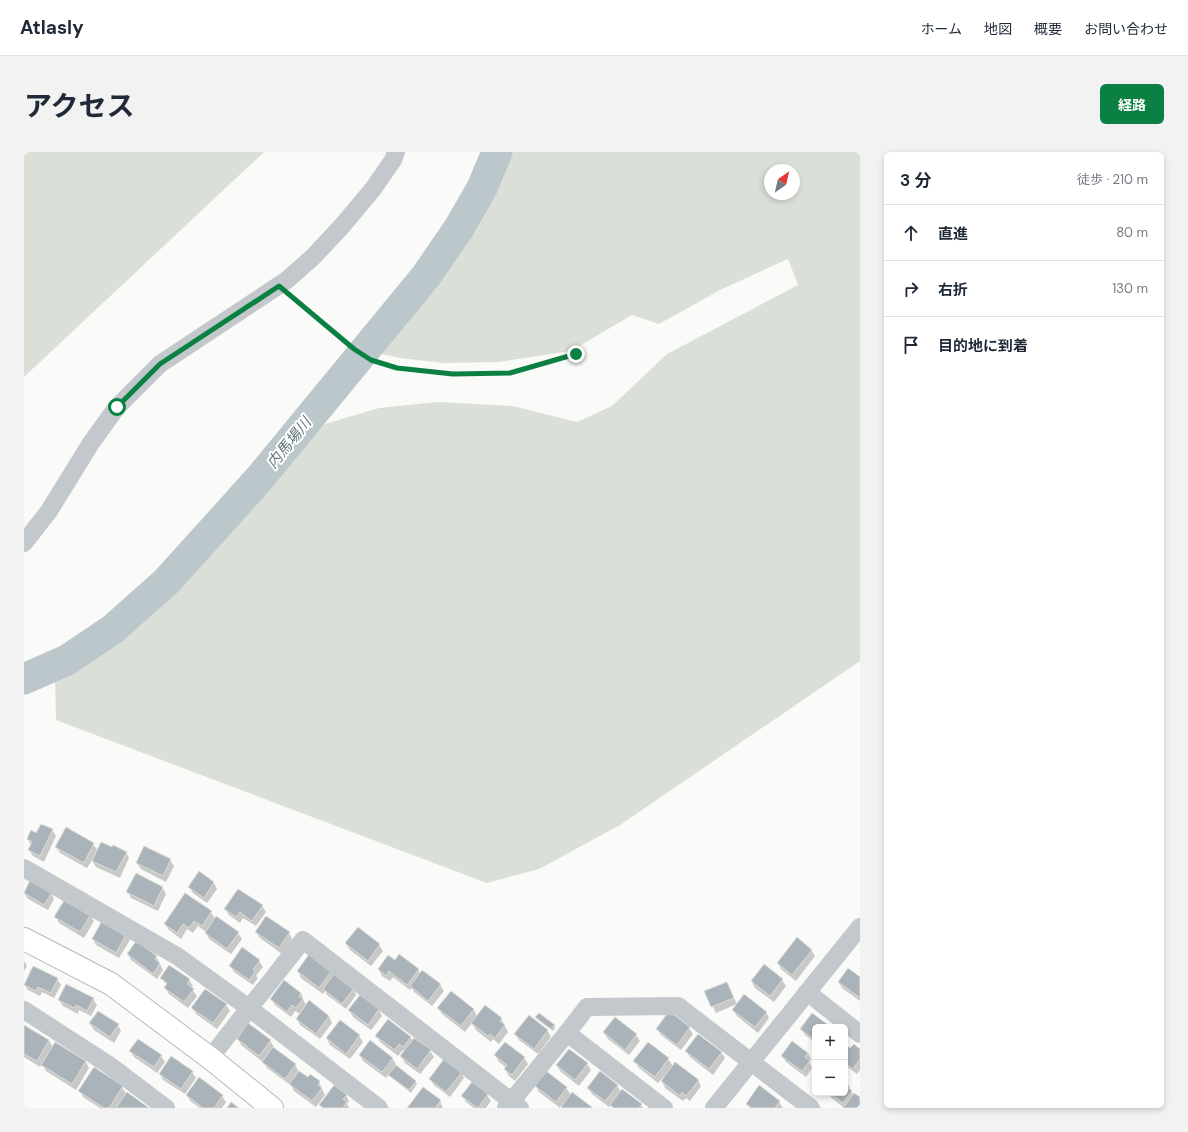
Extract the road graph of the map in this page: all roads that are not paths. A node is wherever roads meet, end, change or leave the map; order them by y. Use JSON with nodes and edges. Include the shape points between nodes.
{"nodes":[{"id":1,"x":396,"y":152,"type":"edge"},
{"id":2,"x":24,"y":543,"type":"edge"},
{"id":3,"x":24,"y":868,"type":"edge"},
{"id":4,"x":860,"y":927,"type":"edge"},
{"id":5,"x":24,"y":939,"type":"edge"},
{"id":6,"x":807,"y":992,"type":"junction"},
{"id":7,"x":249,"y":1008,"type":"junction"},
{"id":8,"x":24,"y":1010,"type":"edge"},
{"id":9,"x":567,"y":1033,"type":"junction"},
{"id":10,"x":860,"y":1034,"type":"edge"},
{"id":11,"x":210,"y":1058,"type":"junction"},
{"id":12,"x":752,"y":1061,"type":"junction"},
{"id":13,"x":512,"y":1106,"type":"edge"},
{"id":14,"x":166,"y":1108,"type":"edge"},
{"id":15,"x":272,"y":1108,"type":"edge"},
{"id":16,"x":379,"y":1108,"type":"edge"},
{"id":17,"x":664,"y":1108,"type":"edge"},
{"id":18,"x":714,"y":1108,"type":"edge"},
{"id":19,"x":811,"y":1108,"type":"edge"}],
"edges":[{"from":1,"to":2,"type":"street","via":[[373,189],[314,256],[279,286],[160,364],[117,407],[91,443],[49,511]]},
{"from":3,"to":7,"type":"street","via":[[177,956]]},
{"from":4,"to":6,"type":"street"},
{"from":5,"to":11,"type":"street","via":[[111,984]]},
{"from":6,"to":10,"type":"street"},
{"from":6,"to":12,"type":"street"},
{"from":7,"to":11,"type":"street"},
{"from":7,"to":13,"type":"street","via":[[304,940]]},
{"from":7,"to":16,"type":"street"},
{"from":8,"to":14,"type":"street","via":[[109,1065]]},
{"from":9,"to":12,"type":"street","via":[[587,1007],[678,1006]]},
{"from":9,"to":13,"type":"street"},
{"from":9,"to":17,"type":"street"},
{"from":11,"to":15,"type":"street"},
{"from":12,"to":18,"type":"street"},
{"from":12,"to":19,"type":"street"}]}
